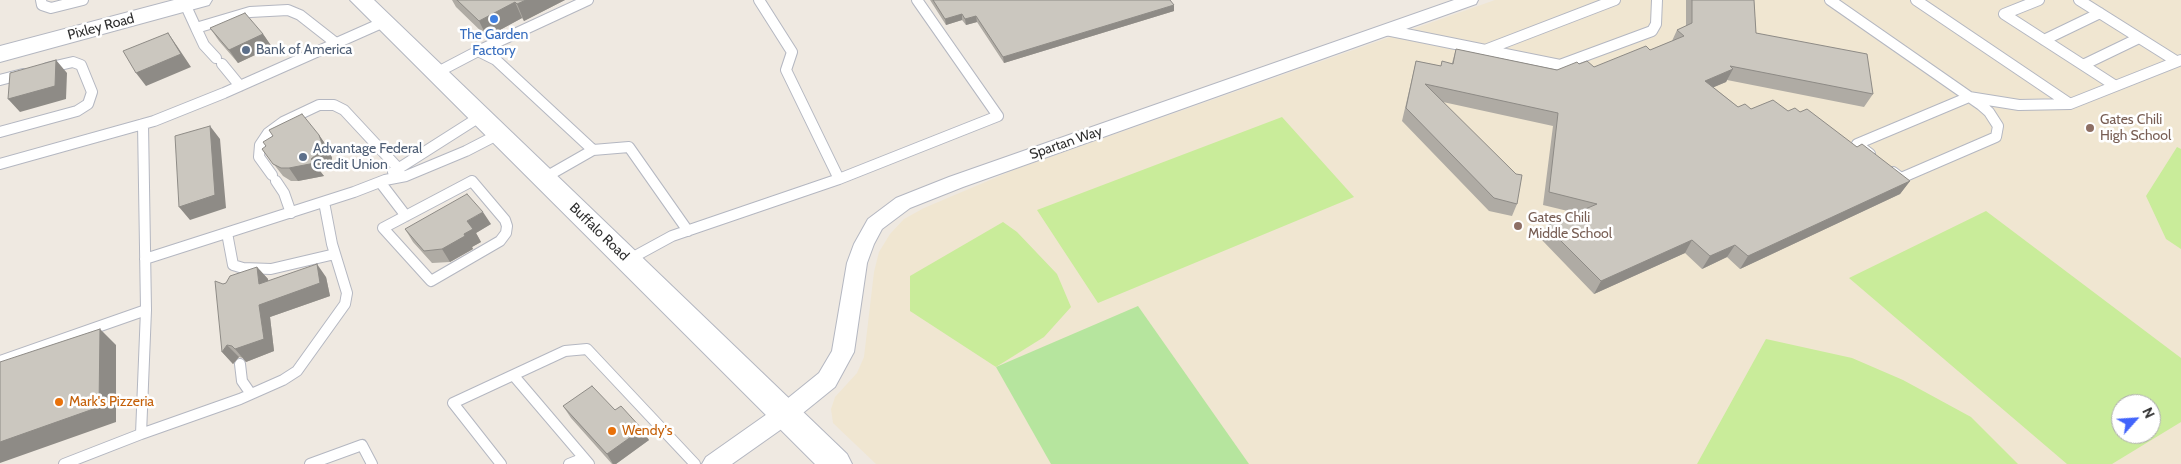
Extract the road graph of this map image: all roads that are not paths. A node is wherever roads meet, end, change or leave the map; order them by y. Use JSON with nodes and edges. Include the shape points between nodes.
{"nodes":[{"id":1,"x":41,"y":0,"type":"edge"},
{"id":2,"x":83,"y":0,"type":"edge"},
{"id":3,"x":361,"y":0,"type":"edge"},
{"id":4,"x":588,"y":0,"type":"edge"},
{"id":5,"x":759,"y":0,"type":"edge"},
{"id":6,"x":917,"y":0,"type":"edge"},
{"id":7,"x":1470,"y":0,"type":"edge"},
{"id":8,"x":1615,"y":0,"type":"edge"},
{"id":9,"x":1657,"y":0,"type":"edge"},
{"id":10,"x":1830,"y":0,"type":"edge"},
{"id":11,"x":1916,"y":0,"type":"edge"},
{"id":12,"x":2039,"y":0,"type":"edge"},
{"id":13,"x":2079,"y":0,"type":"edge"},
{"id":14,"x":193,"y":2,"type":"edge"},
{"id":15,"x":2100,"y":13,"type":"junction"},
{"id":16,"x":384,"y":22,"type":"junction"},
{"id":17,"x":196,"y":28,"type":"junction"},
{"id":18,"x":1386,"y":30,"type":"junction"},
{"id":19,"x":2139,"y":38,"type":"junction"},
{"id":20,"x":2044,"y":40,"type":"junction"},
{"id":21,"x":337,"y":44,"type":"junction"},
{"id":22,"x":1484,"y":50,"type":"junction"},
{"id":23,"x":478,"y":51,"type":"junction"},
{"id":24,"x":0,"y":56,"type":"edge"},
{"id":25,"x":2178,"y":60,"type":"edge"},
{"id":26,"x":2083,"y":65,"type":"junction"},
{"id":27,"x":436,"y":73,"type":"junction"},
{"id":28,"x":0,"y":80,"type":"edge"},
{"id":29,"x":2114,"y":85,"type":"junction"},
{"id":30,"x":240,"y":86,"type":"junction"},
{"id":31,"x":1969,"y":97,"type":"junction"},
{"id":32,"x":2070,"y":104,"type":"junction"},
{"id":33,"x":143,"y":124,"type":"junction"},
{"id":34,"x":490,"y":125,"type":"junction"},
{"id":35,"x":0,"y":132,"type":"edge"},
{"id":36,"x":593,"y":150,"type":"junction"},
{"id":37,"x":0,"y":164,"type":"edge"},
{"id":38,"x":398,"y":168,"type":"junction"},
{"id":39,"x":544,"y":178,"type":"junction"},
{"id":40,"x":839,"y":179,"type":"junction"},
{"id":41,"x":382,"y":181,"type":"junction"},
{"id":42,"x":324,"y":202,"type":"junction"},
{"id":43,"x":291,"y":212,"type":"junction"},
{"id":44,"x":406,"y":216,"type":"junction"},
{"id":45,"x":688,"y":231,"type":"junction"},
{"id":46,"x":227,"y":233,"type":"junction"},
{"id":47,"x":335,"y":254,"type":"junction"},
{"id":48,"x":145,"y":259,"type":"junction"},
{"id":49,"x":627,"y":260,"type":"junction"},
{"id":50,"x":146,"y":310,"type":"junction"},
{"id":51,"x":0,"y":361,"type":"edge"},
{"id":52,"x":240,"y":364,"type":"dead end"},
{"id":53,"x":514,"y":376,"type":"junction"},
{"id":54,"x":251,"y":394,"type":"junction"},
{"id":55,"x":785,"y":414,"type":"junction"},
{"id":56,"x":141,"y":434,"type":"junction"},
{"id":57,"x":586,"y":461,"type":"edge"},
{"id":58,"x":64,"y":464,"type":"edge"},
{"id":59,"x":310,"y":464,"type":"edge"},
{"id":60,"x":372,"y":464,"type":"edge"},
{"id":61,"x":501,"y":464,"type":"edge"},
{"id":62,"x":569,"y":464,"type":"edge"},
{"id":63,"x":695,"y":464,"type":"edge"},
{"id":64,"x":714,"y":464,"type":"edge"},
{"id":65,"x":836,"y":464,"type":"edge"}],
"edges":[{"from":1,"to":2,"type":"lane","via":[[42,5],[51,8]]},
{"from":3,"to":16,"type":"main road","name":"Buffalo Road"},
{"from":4,"to":23,"type":"lane"},
{"from":5,"to":40,"type":"lane","via":[[792,52],[786,70]]},
{"from":6,"to":40,"type":"lane","via":[[998,116]]},
{"from":7,"to":18,"type":"street","name":"Spartan Way"},
{"from":8,"to":22,"type":"lane"},
{"from":9,"to":22,"type":"lane","via":[[1656,24],[1652,31],[1566,64],[1553,65]]},
{"from":10,"to":31,"type":"lane"},
{"from":11,"to":32,"type":"lane"},
{"from":12,"to":20,"type":"lane","via":[[2004,14]]},
{"from":13,"to":15,"type":"lane"},
{"from":14,"to":17,"type":"lane"},
{"from":14,"to":24,"type":"main road","name":"Pixley Road"},
{"from":15,"to":19,"type":"lane"},
{"from":15,"to":20,"type":"lane"},
{"from":16,"to":21,"type":"lane"},
{"from":16,"to":27,"type":"main road","name":"Buffalo Road"},
{"from":17,"to":21,"type":"lane","via":[[250,12],[278,9],[300,14]]},
{"from":17,"to":30,"type":"lane","via":[[204,45]]},
{"from":18,"to":22,"type":"lane"},
{"from":18,"to":55,"type":"street","name":"Spartan Way","via":[[956,182],[898,206],[875,224],[862,250],[857,263],[843,352],[836,366],[827,380]]},
{"from":19,"to":25,"type":"lane"},
{"from":19,"to":26,"type":"lane"},
{"from":20,"to":26,"type":"lane"},
{"from":21,"to":30,"type":"lane"},
{"from":23,"to":27,"type":"lane"},
{"from":23,"to":36,"type":"lane","via":[[496,60]]},
{"from":25,"to":29,"type":"lane"},
{"from":26,"to":29,"type":"lane"},
{"from":27,"to":34,"type":"main road","name":"Buffalo Road"},
{"from":28,"to":35,"type":"lane","via":[[78,62],[92,92],[88,104],[81,109]]},
{"from":29,"to":32,"type":"lane"},
{"from":30,"to":33,"type":"lane"},
{"from":31,"to":31,"type":"lane","via":[[1994,119],[1998,126],[1996,137],[1901,178],[1857,144]]},
{"from":31,"to":32,"type":"lane","via":[[2019,105]]},
{"from":33,"to":37,"type":"lane"},
{"from":33,"to":48,"type":"lane"},
{"from":34,"to":38,"type":"lane"},
{"from":34,"to":39,"type":"main road","name":"Buffalo Road"},
{"from":34,"to":41,"type":"lane","via":[[430,166]]},
{"from":36,"to":39,"type":"lane"},
{"from":36,"to":45,"type":"lane","via":[[629,147]]},
{"from":38,"to":41,"type":"lane"},
{"from":38,"to":43,"type":"lane","via":[[346,112],[334,105],[319,105],[282,122],[268,133],[260,145],[259,157],[284,193]]},
{"from":39,"to":49,"type":"main road","name":"Buffalo Road"},
{"from":40,"to":45,"type":"lane"},
{"from":41,"to":42,"type":"lane"},
{"from":41,"to":44,"type":"lane"},
{"from":42,"to":43,"type":"lane"},
{"from":42,"to":47,"type":"lane"},
{"from":43,"to":46,"type":"lane"},
{"from":44,"to":44,"type":"lane","via":[[472,181],[507,226],[500,241],[431,282],[383,228]]},
{"from":45,"to":49,"type":"lane"},
{"from":46,"to":47,"type":"lane","via":[[233,269],[271,269]]},
{"from":46,"to":48,"type":"lane"},
{"from":47,"to":54,"type":"lane","via":[[347,293],[345,304],[297,371]]},
{"from":48,"to":50,"type":"lane"},
{"from":49,"to":55,"type":"main road","name":"Buffalo Road"},
{"from":50,"to":51,"type":"lane"},
{"from":50,"to":56,"type":"lane"},
{"from":52,"to":54,"type":"lane","via":[[242,381]]},
{"from":53,"to":57,"type":"lane"},
{"from":53,"to":61,"type":"lane","via":[[454,403]]},
{"from":53,"to":63,"type":"lane","via":[[565,351],[587,349]]},
{"from":54,"to":56,"type":"lane"},
{"from":55,"to":64,"type":"street","name":"Spartan Way"},
{"from":55,"to":65,"type":"main road","name":"Buffalo Road"},
{"from":56,"to":58,"type":"lane"},
{"from":57,"to":62,"type":"lane"},
{"from":59,"to":60,"type":"lane","via":[[362,445]]}]}
